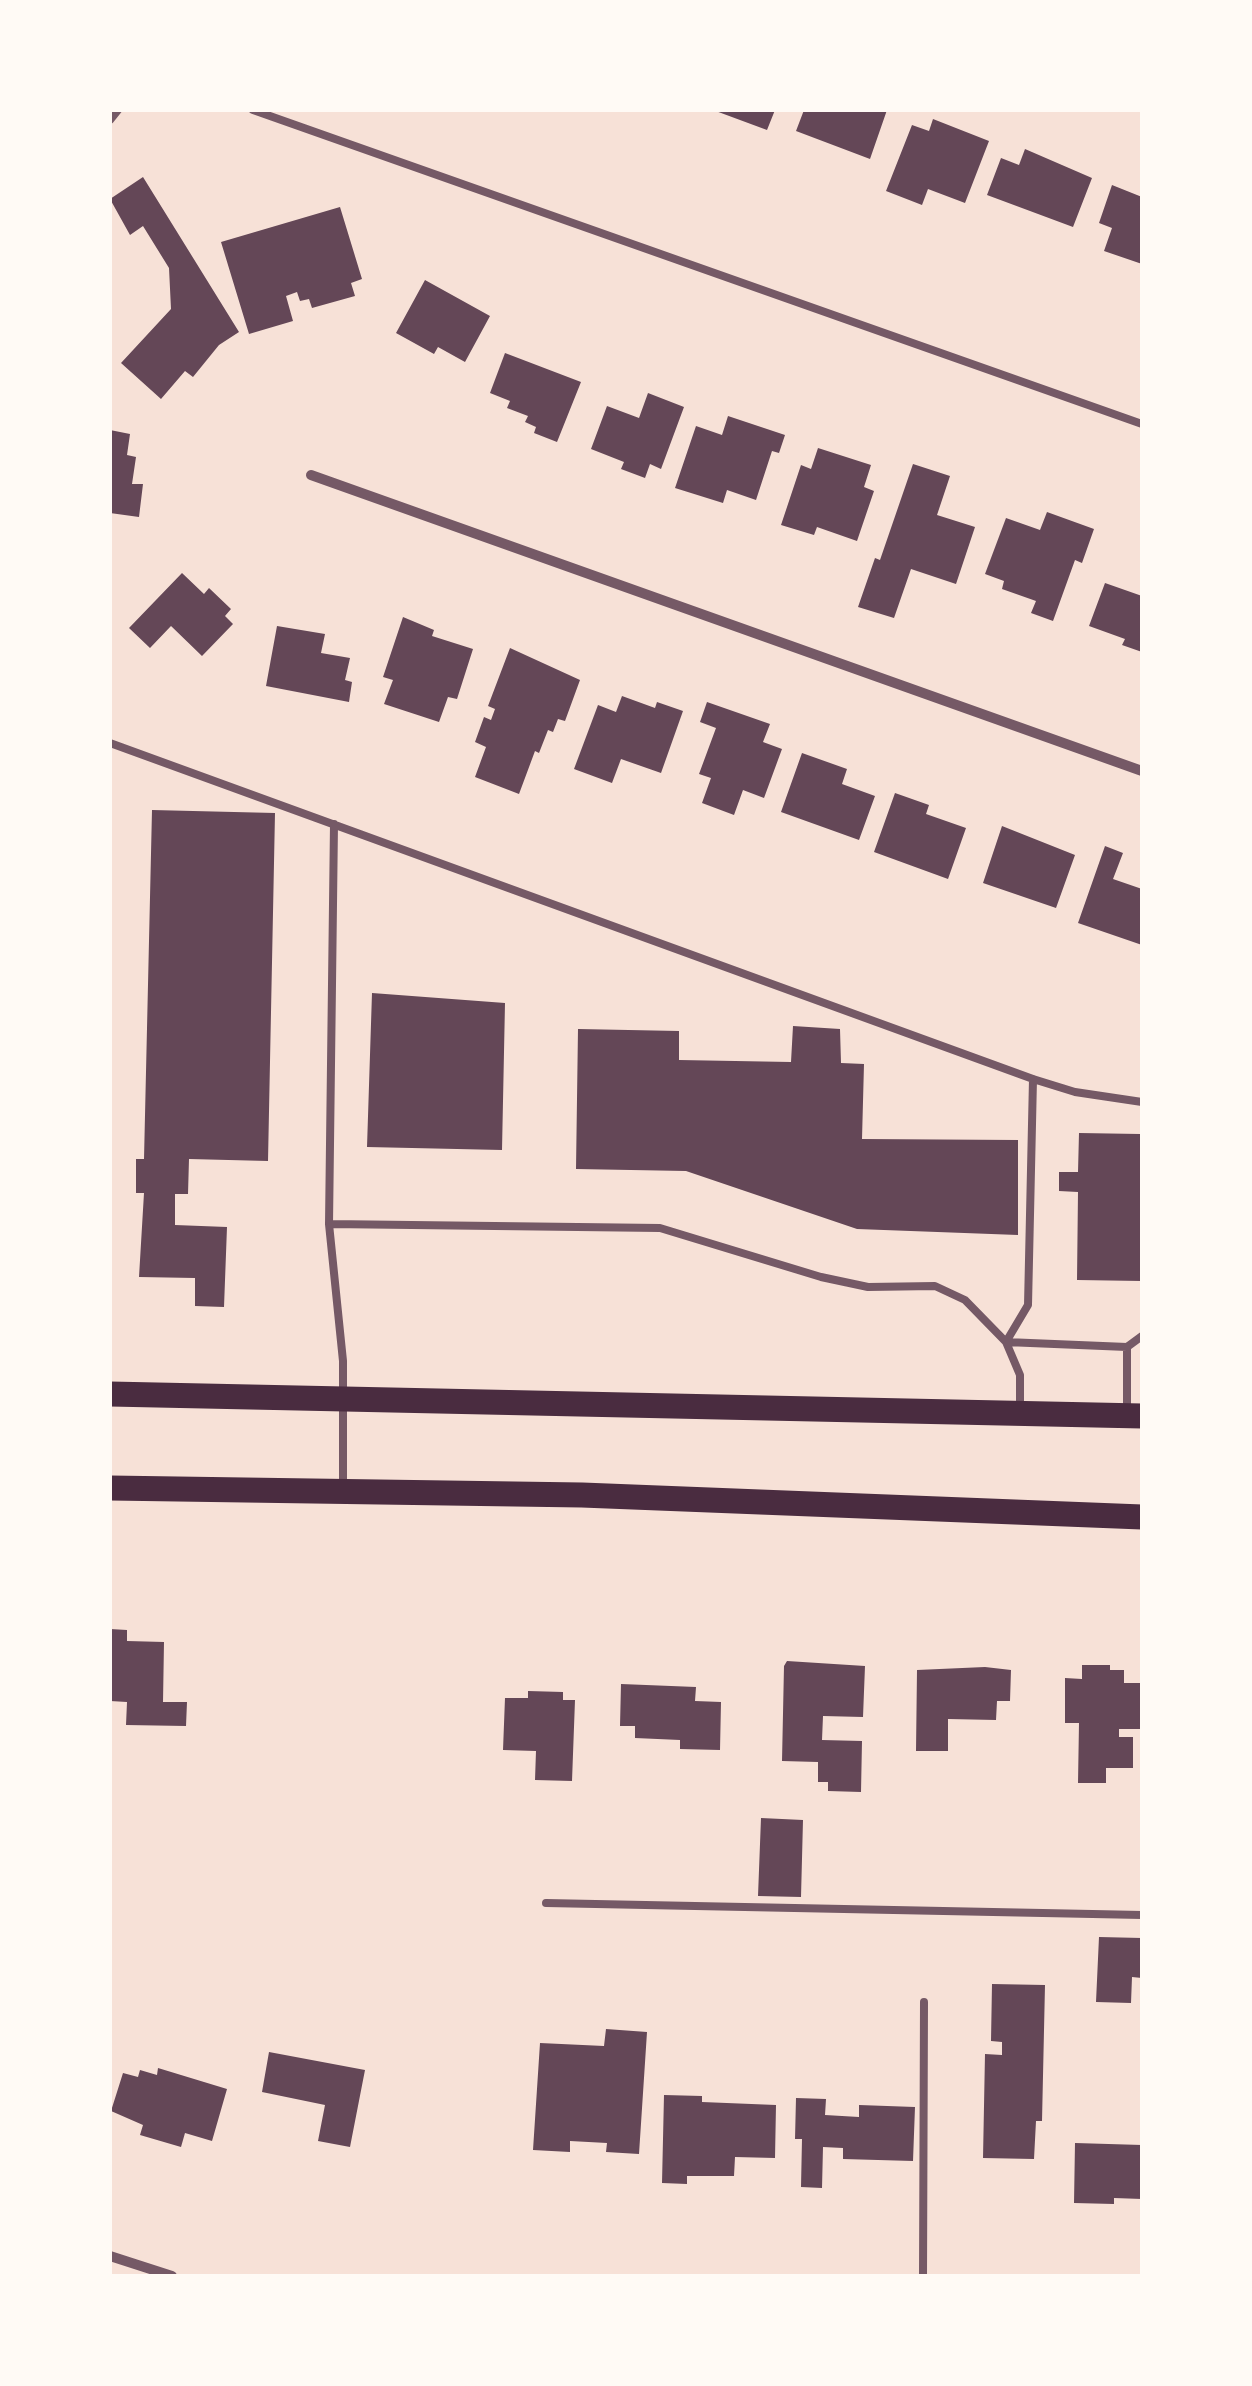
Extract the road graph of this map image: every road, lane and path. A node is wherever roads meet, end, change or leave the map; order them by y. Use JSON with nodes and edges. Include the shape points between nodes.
{"nodes":[{"id":1,"x":118,"y":110,"type":"edge"},
{"id":2,"x":253,"y":110,"type":"edge"},
{"id":3,"x":110,"y":120,"type":"edge"},
{"id":4,"x":1142,"y":424,"type":"edge"},
{"id":5,"x":310,"y":475,"type":"dead end"},
{"id":6,"x":110,"y":742,"type":"edge"},
{"id":7,"x":1142,"y":770,"type":"edge"},
{"id":8,"x":334,"y":824,"type":"junction"},
{"id":9,"x":1033,"y":1078,"type":"junction"},
{"id":10,"x":1142,"y":1102,"type":"edge"},
{"id":11,"x":329,"y":1224,"type":"junction"},
{"id":12,"x":1142,"y":1336,"type":"edge"},
{"id":13,"x":1006,"y":1342,"type":"junction"},
{"id":14,"x":1127,"y":1347,"type":"junction"},
{"id":15,"x":110,"y":1394,"type":"edge"},
{"id":16,"x":344,"y":1398,"type":"junction"},
{"id":17,"x":1020,"y":1414,"type":"junction"},
{"id":18,"x":1134,"y":1416,"type":"edge"},
{"id":19,"x":110,"y":1488,"type":"edge"},
{"id":20,"x":342,"y":1492,"type":"junction"},
{"id":21,"x":1142,"y":1516,"type":"edge"},
{"id":22,"x":546,"y":1902,"type":"dead end"},
{"id":23,"x":1142,"y":1915,"type":"edge"},
{"id":24,"x":924,"y":2002,"type":"dead end"},
{"id":25,"x":110,"y":2256,"type":"edge"},
{"id":26,"x":172,"y":2276,"type":"edge"},
{"id":27,"x":923,"y":2276,"type":"edge"}],
"edges":[{"from":1,"to":3,"type":"lane"},
{"from":2,"to":4,"type":"lane"},
{"from":5,"to":7,"type":"street"},
{"from":6,"to":8,"type":"lane"},
{"from":8,"to":9,"type":"lane"},
{"from":8,"to":11,"type":"lane"},
{"from":9,"to":10,"type":"lane"},
{"from":9,"to":13,"type":"lane","via":[[1028,1304]]},
{"from":11,"to":13,"type":"lane","via":[[660,1228],[821,1277],[868,1286],[935,1286],[965,1300]]},
{"from":11,"to":16,"type":"lane"},
{"from":12,"to":14,"type":"lane"},
{"from":13,"to":14,"type":"lane"},
{"from":13,"to":17,"type":"lane","via":[[1020,1374]]},
{"from":14,"to":18,"type":"lane"},
{"from":15,"to":16,"type":"main road"},
{"from":16,"to":17,"type":"main road"},
{"from":16,"to":20,"type":"lane"},
{"from":17,"to":18,"type":"main road"},
{"from":19,"to":20,"type":"main road"},
{"from":20,"to":21,"type":"main road"},
{"from":22,"to":23,"type":"lane"},
{"from":24,"to":27,"type":"lane"},
{"from":25,"to":26,"type":"street"}]}
